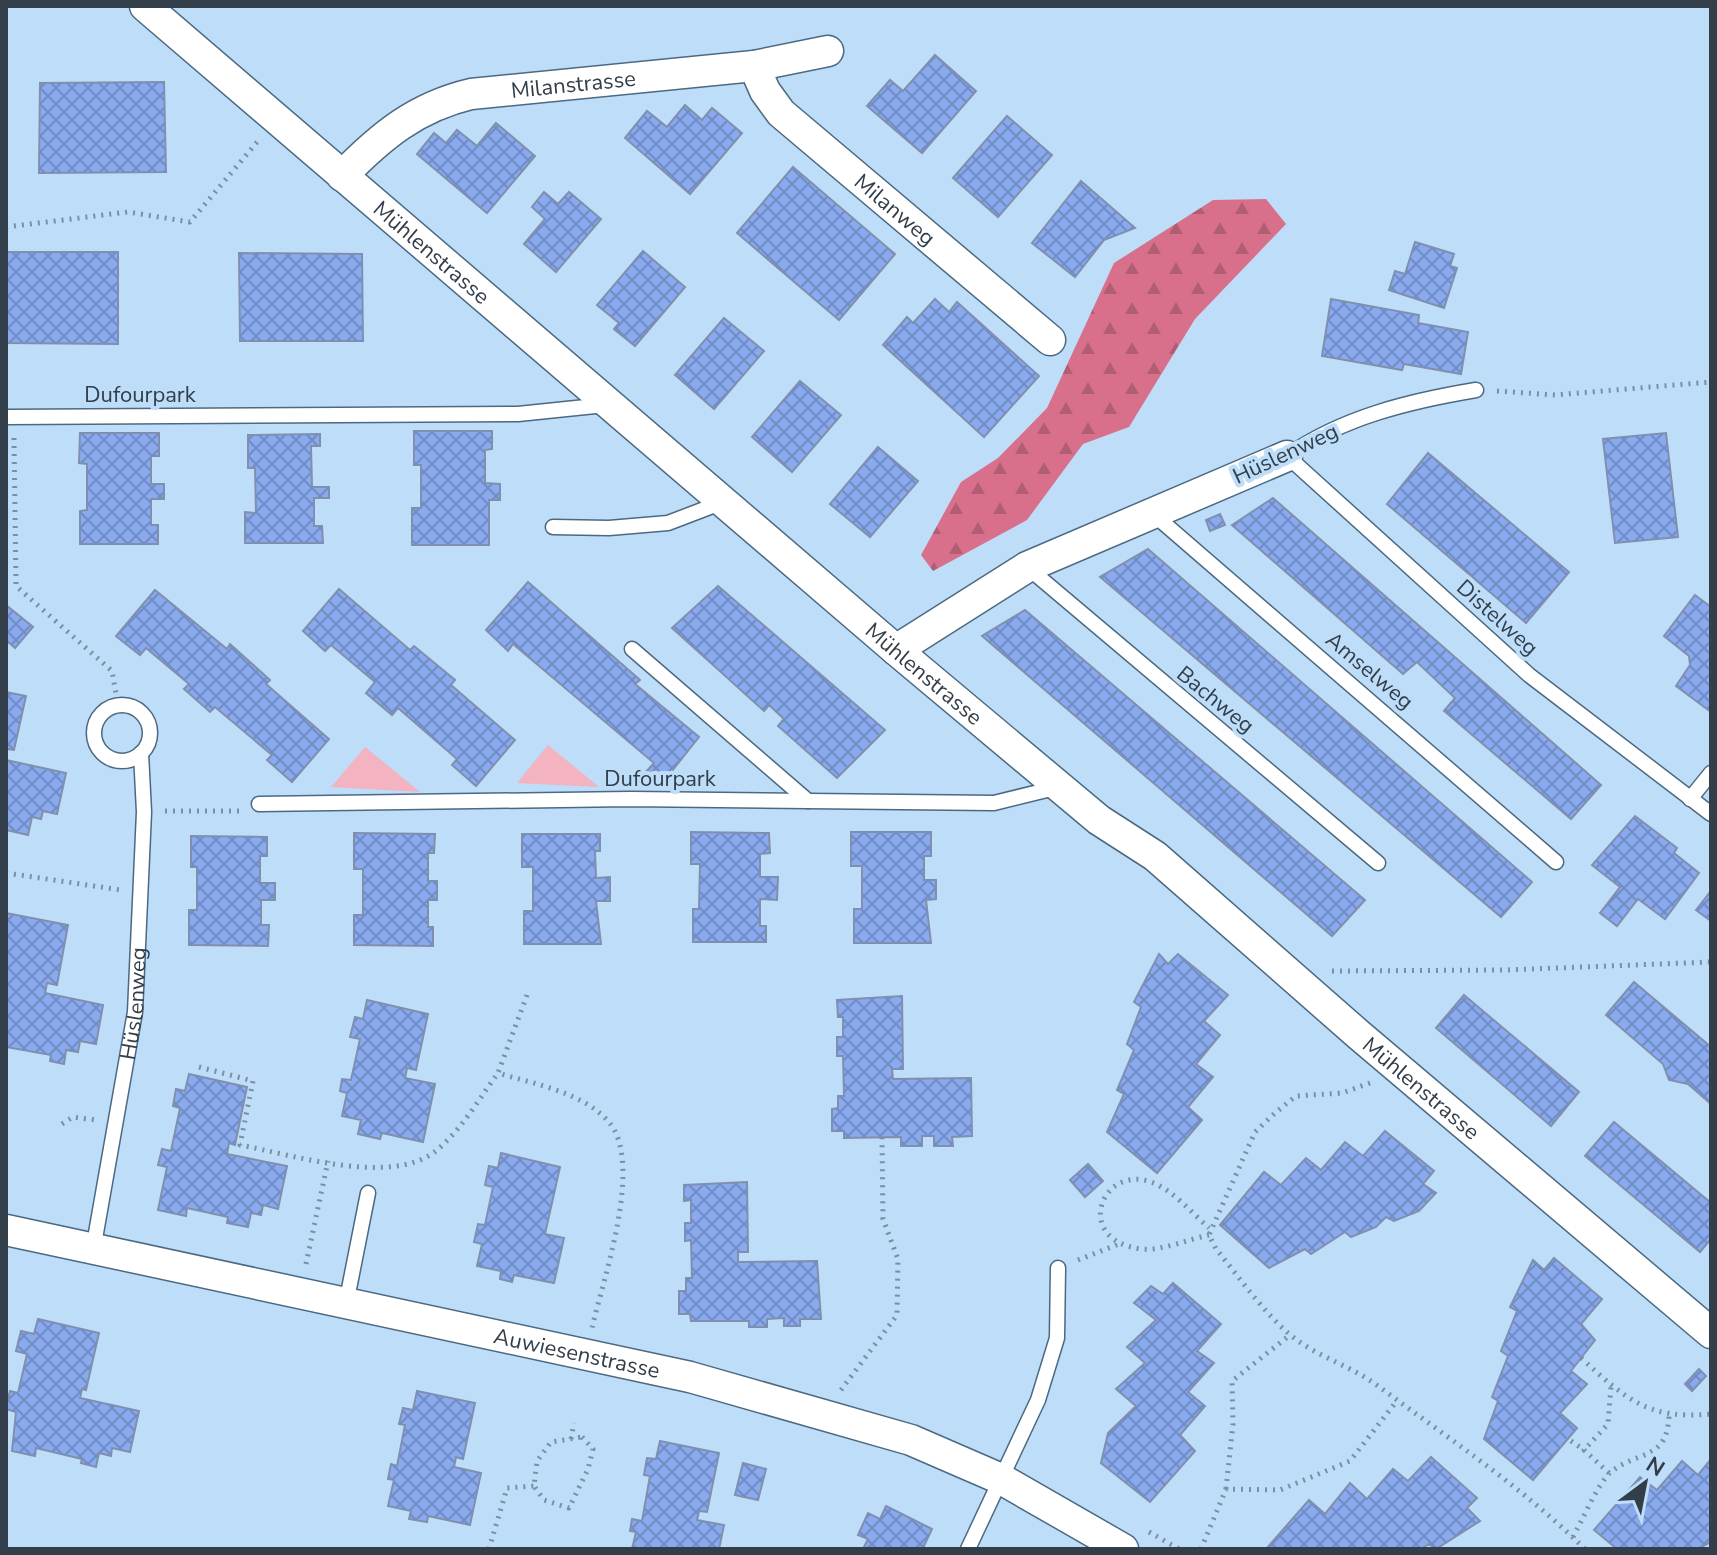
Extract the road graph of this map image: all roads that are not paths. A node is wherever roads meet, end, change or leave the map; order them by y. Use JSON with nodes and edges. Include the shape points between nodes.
{"nodes":[{"id":1,"x":145,"y":6,"type":"edge"},
{"id":2,"x":828,"y":51,"type":"dead end"},
{"id":3,"x":754,"y":66,"type":"junction"},
{"id":4,"x":342,"y":176,"type":"junction"},
{"id":5,"x":1050,"y":340,"type":"dead end"},
{"id":6,"x":1476,"y":390,"type":"road end"},
{"id":7,"x":609,"y":405,"type":"junction"},
{"id":8,"x":10,"y":417,"type":"edge"},
{"id":9,"x":1287,"y":456,"type":"junction"},
{"id":10,"x":724,"y":502,"type":"junction"},
{"id":11,"x":1152,"y":513,"type":"junction"},
{"id":12,"x":553,"y":527,"type":"dead end"},
{"id":13,"x":1027,"y":567,"type":"junction"},
{"id":14,"x":632,"y":649,"type":"dead end"},
{"id":15,"x":896,"y":650,"type":"junction"},
{"id":16,"x":141,"y":753,"type":"junction"},
{"id":17,"x":1711,"y":773,"type":"edge"},
{"id":18,"x":1060,"y":787,"type":"junction"},
{"id":19,"x":1690,"y":799,"type":"junction"},
{"id":20,"x":808,"y":801,"type":"junction"},
{"id":21,"x":259,"y":804,"type":"road end"},
{"id":22,"x":1711,"y":814,"type":"edge"},
{"id":23,"x":1556,"y":862,"type":"dead end"},
{"id":24,"x":1378,"y":863,"type":"dead end"},
{"id":25,"x":368,"y":1193,"type":"dead end"},
{"id":26,"x":6,"y":1230,"type":"edge"},
{"id":27,"x":93,"y":1250,"type":"junction"},
{"id":28,"x":1058,"y":1268,"type":"dead end"},
{"id":29,"x":346,"y":1304,"type":"junction"},
{"id":30,"x":1711,"y":1333,"type":"edge"},
{"id":31,"x":1001,"y":1479,"type":"junction"},
{"id":32,"x":968,"y":1549,"type":"edge"},
{"id":33,"x":1123,"y":1549,"type":"edge"}],
"edges":[{"from":1,"to":4,"type":"street","name":"Mühlenstrasse"},
{"from":2,"to":3,"type":"street","name":"Milanstrasse"},
{"from":3,"to":4,"type":"street","name":"Milanstrasse","via":[[447,100],[395,126]]},
{"from":3,"to":5,"type":"street","name":"Milanweg","via":[[781,113]]},
{"from":4,"to":7,"type":"street","name":"Mühlenstrasse"},
{"from":6,"to":9,"type":"lane","name":"Hüslenweg","via":[[1413,400],[1316,435]]},
{"from":7,"to":8,"type":"lane","name":"Dufourpark","via":[[518,414]]},
{"from":7,"to":10,"type":"street","name":"Mühlenstrasse"},
{"from":9,"to":11,"type":"street","name":"Hüslenweg"},
{"from":9,"to":19,"type":"lane","name":"Distelweg","via":[[1529,675]]},
{"from":10,"to":12,"type":"lane","via":[[668,523]]},
{"from":10,"to":15,"type":"street","name":"Mühlenstrasse"},
{"from":11,"to":13,"type":"street","name":"Hüslenweg"},
{"from":11,"to":23,"type":"lane","name":"Amselweg"},
{"from":13,"to":15,"type":"street","name":"Hüslenweg"},
{"from":13,"to":24,"type":"lane","name":"Bachweg"},
{"from":14,"to":20,"type":"lane"},
{"from":15,"to":18,"type":"street","name":"Mühlenstrasse"},
{"from":16,"to":16,"type":"lane","via":[[148,744],[149,725],[137,709],[118,705],[97,719],[96,745],[101,752],[116,761]]},
{"from":16,"to":27,"type":"lane","name":"Hüslenweg","via":[[144,812],[135,1012]]},
{"from":17,"to":19,"type":"lane"},
{"from":18,"to":20,"type":"lane","name":"Dufourpark","via":[[994,803]]},
{"from":18,"to":30,"type":"street","name":"Mühlenstrasse","via":[[1155,856]]},
{"from":19,"to":22,"type":"lane","name":"Distelweg"},
{"from":20,"to":21,"type":"lane","name":"Dufourpark"},
{"from":25,"to":29,"type":"lane"},
{"from":26,"to":27,"type":"street","name":"Auwiesenstrasse"},
{"from":27,"to":29,"type":"street","name":"Auwiesenstrasse"},
{"from":28,"to":31,"type":"lane","via":[[1057,1338],[1038,1400]]},
{"from":29,"to":31,"type":"street","name":"Auwiesenstrasse","via":[[690,1377],[911,1440]]},
{"from":31,"to":32,"type":"lane"},
{"from":31,"to":33,"type":"street","name":"Auwiesenstrasse"}]}
